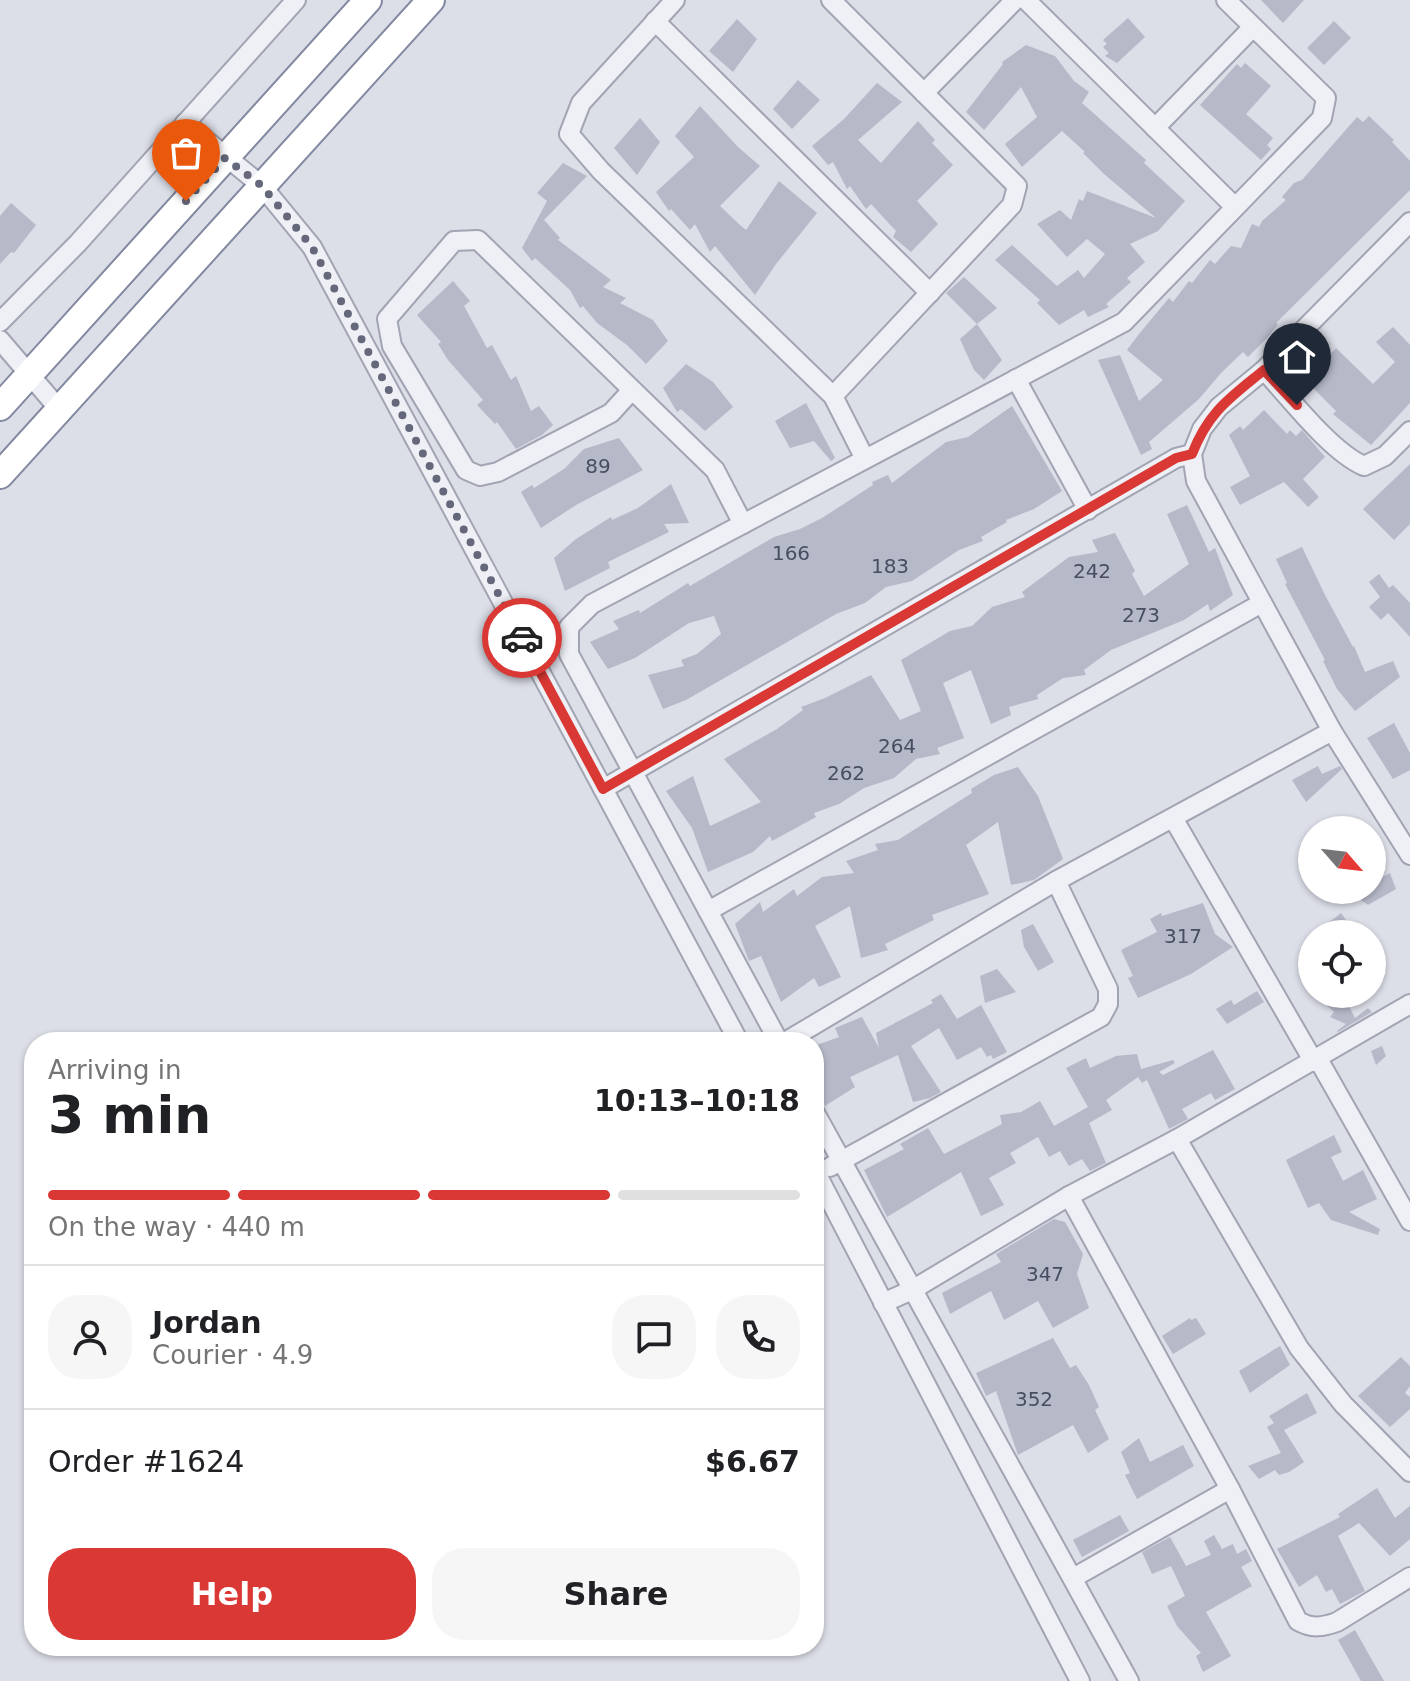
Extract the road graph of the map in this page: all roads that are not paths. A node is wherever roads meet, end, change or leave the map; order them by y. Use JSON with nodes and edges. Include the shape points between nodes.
{"nodes":[{"id":1,"x":296,"y":0,"type":"edge"},
{"id":2,"x":368,"y":0,"type":"edge"},
{"id":3,"x":431,"y":0,"type":"edge"},
{"id":4,"x":675,"y":0,"type":"edge"},
{"id":5,"x":831,"y":0,"type":"edge"},
{"id":6,"x":1015,"y":0,"type":"edge"},
{"id":7,"x":1026,"y":0,"type":"edge"},
{"id":8,"x":1226,"y":0,"type":"edge"},
{"id":9,"x":655,"y":21,"type":"junction"},
{"id":10,"x":1253,"y":27,"type":"junction"},
{"id":11,"x":924,"y":93,"type":"junction"},
{"id":12,"x":185,"y":123,"type":"junction"},
{"id":13,"x":1155,"y":128,"type":"junction"},
{"id":14,"x":225,"y":158,"type":"junction"},
{"id":15,"x":262,"y":186,"type":"junction"},
{"id":16,"x":1235,"y":207,"type":"junction"},
{"id":17,"x":1410,"y":222,"type":"edge"},
{"id":18,"x":930,"y":293,"type":"junction"},
{"id":19,"x":0,"y":322,"type":"edge"},
{"id":20,"x":0,"y":340,"type":"edge"},
{"id":21,"x":1264,"y":370,"type":"junction"},
{"id":22,"x":29,"y":374,"type":"junction"},
{"id":23,"x":1016,"y":379,"type":"junction"},
{"id":24,"x":632,"y":390,"type":"junction"},
{"id":25,"x":833,"y":396,"type":"junction"},
{"id":26,"x":0,"y":407,"type":"edge"},
{"id":27,"x":59,"y":409,"type":"junction"},
{"id":28,"x":1410,"y":431,"type":"edge"},
{"id":29,"x":1192,"y":454,"type":"junction"},
{"id":30,"x":865,"y":459,"type":"junction"},
{"id":31,"x":0,"y":475,"type":"edge"},
{"id":32,"x":1088,"y":510,"type":"junction"},
{"id":33,"x":743,"y":524,"type":"junction"},
{"id":34,"x":1262,"y":603,"type":"junction"},
{"id":35,"x":1332,"y":731,"type":"junction"},
{"id":36,"x":633,"y":772,"type":"junction"},
{"id":37,"x":603,"y":789,"type":"junction"},
{"id":38,"x":1173,"y":818,"type":"junction"},
{"id":39,"x":1410,"y":855,"type":"edge"},
{"id":40,"x":1056,"y":881,"type":"junction"},
{"id":41,"x":708,"y":911,"type":"junction"},
{"id":42,"x":1410,"y":1004,"type":"edge"},
{"id":43,"x":734,"y":1032,"type":"edge"},
{"id":44,"x":776,"y":1032,"type":"edge"},
{"id":45,"x":799,"y":1032,"type":"edge"},
{"id":46,"x":1316,"y":1060,"type":"junction"},
{"id":47,"x":824,"y":1131,"type":"edge"},
{"id":48,"x":1177,"y":1139,"type":"junction"},
{"id":49,"x":840,"y":1162,"type":"junction"},
{"id":50,"x":824,"y":1169,"type":"edge"},
{"id":51,"x":824,"y":1188,"type":"edge"},
{"id":52,"x":1069,"y":1196,"type":"junction"},
{"id":53,"x":1410,"y":1221,"type":"edge"},
{"id":54,"x":912,"y":1290,"type":"junction"},
{"id":55,"x":883,"y":1303,"type":"junction"},
{"id":56,"x":1410,"y":1472,"type":"edge"},
{"id":57,"x":1230,"y":1489,"type":"junction"},
{"id":58,"x":1410,"y":1577,"type":"edge"},
{"id":59,"x":1073,"y":1578,"type":"junction"},
{"id":60,"x":1080,"y":1681,"type":"edge"},
{"id":61,"x":1129,"y":1681,"type":"edge"}],
"edges":[{"from":1,"to":12,"type":"street"},
{"from":2,"to":14,"type":"highway"},
{"from":3,"to":15,"type":"highway"},
{"from":4,"to":9,"type":"street"},
{"from":5,"to":11,"type":"street"},
{"from":6,"to":11,"type":"street"},
{"from":7,"to":13,"type":"street"},
{"from":8,"to":10,"type":"street"},
{"from":9,"to":18,"type":"street"},
{"from":9,"to":25,"type":"street","via":[[581,103],[569,134]]},
{"from":10,"to":13,"type":"street"},
{"from":10,"to":16,"type":"street","via":[[1326,98],[1322,118]]},
{"from":11,"to":18,"type":"street","via":[[1017,186],[1012,205]]},
{"from":12,"to":14,"type":"street"},
{"from":12,"to":19,"type":"street"},
{"from":13,"to":16,"type":"street"},
{"from":14,"to":15,"type":"street"},
{"from":14,"to":22,"type":"highway"},
{"from":15,"to":27,"type":"highway"},
{"from":15,"to":37,"type":"street","via":[[312,247]]},
{"from":16,"to":23,"type":"street","via":[[1124,322]]},
{"from":17,"to":21,"type":"street"},
{"from":18,"to":25,"type":"street"},
{"from":20,"to":22,"type":"street"},
{"from":21,"to":28,"type":"street","via":[[1352,461],[1373,464]]},
{"from":21,"to":29,"type":"street","via":[[1219,407]]},
{"from":22,"to":26,"type":"highway"},
{"from":22,"to":27,"type":"street"},
{"from":23,"to":30,"type":"street"},
{"from":23,"to":32,"type":"street"},
{"from":24,"to":24,"type":"street","via":[[478,240],[454,241],[387,319],[392,346],[466,470],[480,476],[498,472],[611,413]]},
{"from":24,"to":33,"type":"street","via":[[715,470]]},
{"from":25,"to":30,"type":"street"},
{"from":27,"to":31,"type":"highway"},
{"from":29,"to":32,"type":"street","via":[[1176,458]]},
{"from":29,"to":34,"type":"street","via":[[1196,481]]},
{"from":30,"to":33,"type":"street"},
{"from":32,"to":36,"type":"street"},
{"from":33,"to":36,"type":"street","via":[[592,604],[569,627],[569,654]]},
{"from":34,"to":35,"type":"street"},
{"from":34,"to":41,"type":"street"},
{"from":35,"to":38,"type":"street"},
{"from":35,"to":39,"type":"street"},
{"from":36,"to":37,"type":"street"},
{"from":36,"to":41,"type":"street"},
{"from":37,"to":43,"type":"street"},
{"from":38,"to":40,"type":"street"},
{"from":38,"to":46,"type":"street"},
{"from":40,"to":45,"type":"street"},
{"from":40,"to":49,"type":"street","via":[[1108,989],[1101,1017]]},
{"from":41,"to":44,"type":"street"},
{"from":42,"to":46,"type":"street"},
{"from":46,"to":48,"type":"street"},
{"from":46,"to":53,"type":"street"},
{"from":47,"to":49,"type":"street"},
{"from":48,"to":52,"type":"street"},
{"from":48,"to":56,"type":"street","via":[[1299,1348],[1343,1404]]},
{"from":49,"to":50,"type":"street"},
{"from":49,"to":54,"type":"street"},
{"from":51,"to":55,"type":"street"},
{"from":52,"to":54,"type":"street"},
{"from":52,"to":57,"type":"street"},
{"from":54,"to":55,"type":"street"},
{"from":54,"to":59,"type":"street"},
{"from":55,"to":60,"type":"street"},
{"from":57,"to":58,"type":"street","via":[[1298,1621],[1308,1627],[1337,1622]]},
{"from":57,"to":59,"type":"street"},
{"from":59,"to":61,"type":"street"}]}
